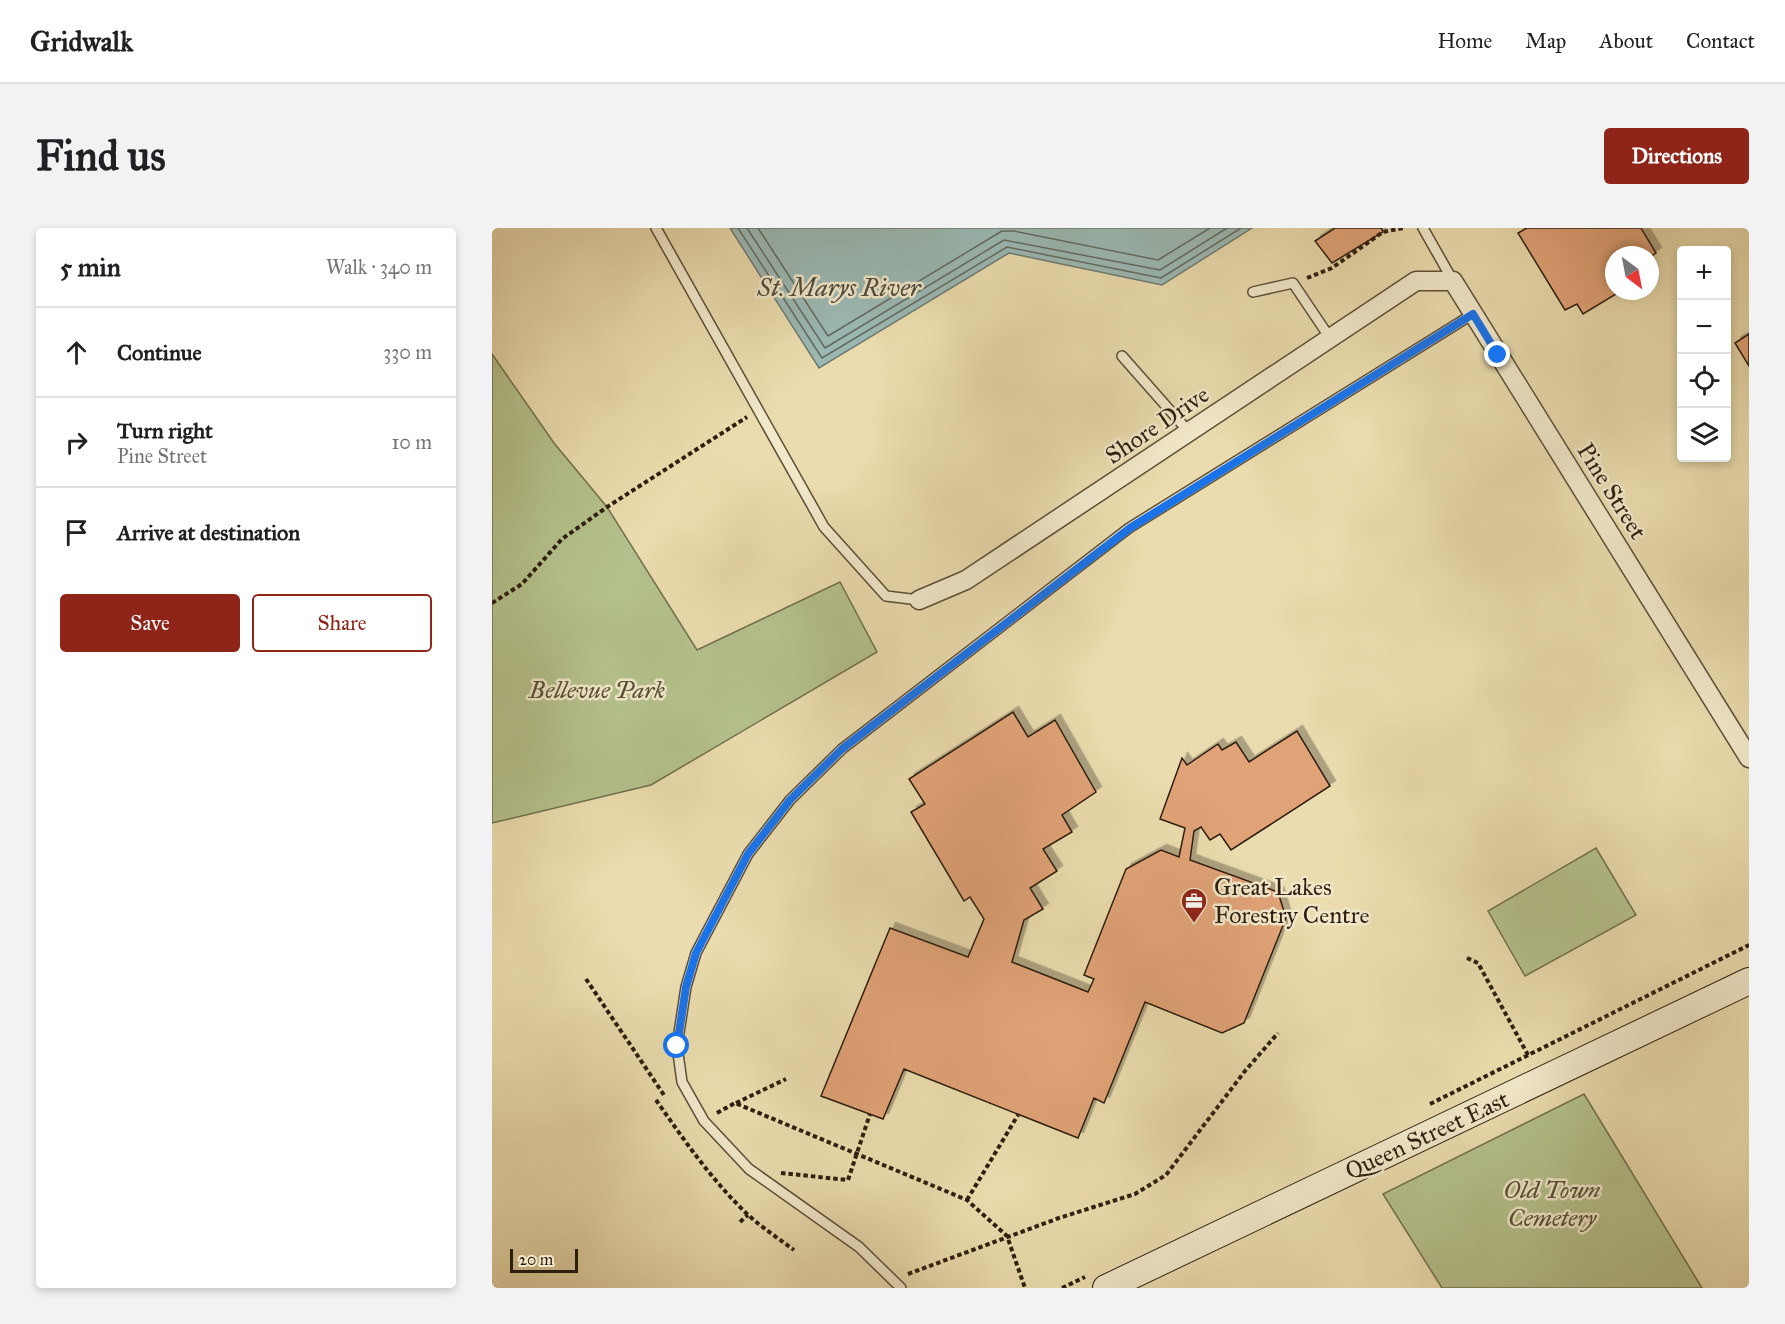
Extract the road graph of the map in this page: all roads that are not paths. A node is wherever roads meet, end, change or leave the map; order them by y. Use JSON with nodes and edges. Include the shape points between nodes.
{"nodes":[{"id":1,"x":656,"y":228,"type":"edge"},
{"id":2,"x":1423,"y":228,"type":"edge"},
{"id":3,"x":1453,"y":281,"type":"junction"},
{"id":4,"x":1253,"y":292,"type":"dead end"},
{"id":5,"x":1473,"y":314,"type":"junction"},
{"id":6,"x":1330,"y":338,"type":"junction"},
{"id":7,"x":1122,"y":356,"type":"dead end"},
{"id":8,"x":1190,"y":432,"type":"junction"},
{"id":9,"x":919,"y":600,"type":"joint"},
{"id":10,"x":1749,"y":758,"type":"edge"},
{"id":11,"x":1749,"y":981,"type":"edge"},
{"id":12,"x":900,"y":1288,"type":"edge"},
{"id":13,"x":1106,"y":1288,"type":"edge"}],
"edges":[{"from":1,"to":9,"type":"lane","via":[[793,475],[836,543],[886,596]]},
{"from":2,"to":3,"type":"lane"},
{"from":3,"to":5,"type":"street","name":"Pine Street"},
{"from":3,"to":6,"type":"street","name":"Shore Drive","via":[[1416,281]]},
{"from":4,"to":6,"type":"lane","via":[[1293,283]]},
{"from":5,"to":10,"type":"street","name":"Pine Street"},
{"from":5,"to":12,"type":"lane","via":[[1130,528],[842,749],[790,800],[748,854],[696,953],[686,987],[677,1046],[682,1082],[704,1120],[749,1169],[859,1247]]},
{"from":6,"to":8,"type":"street","name":"Shore Drive"},
{"from":7,"to":8,"type":"lane"},
{"from":8,"to":9,"type":"street","name":"Shore Drive","via":[[966,580]]},
{"from":11,"to":13,"type":"main road","name":"Queen Street East"}]}
